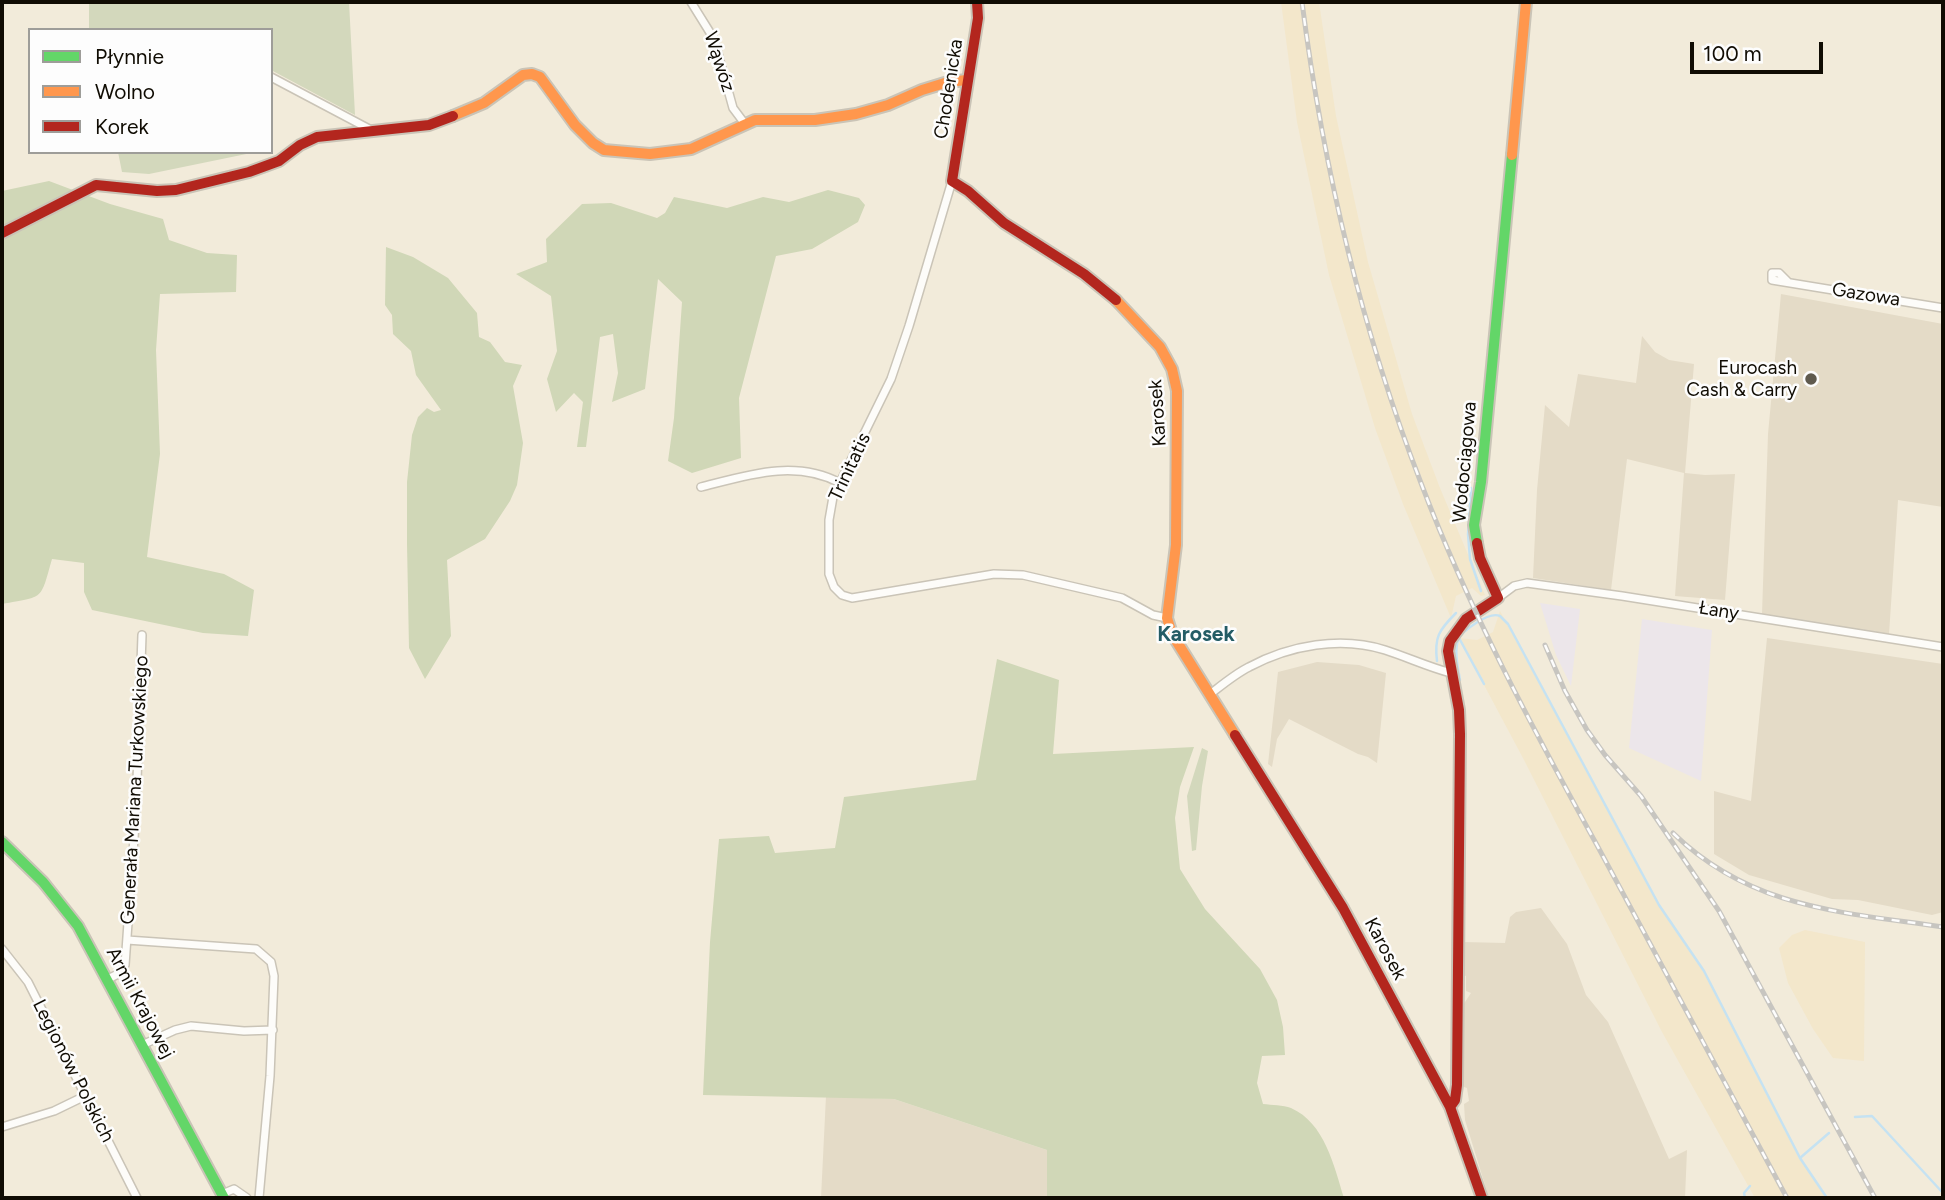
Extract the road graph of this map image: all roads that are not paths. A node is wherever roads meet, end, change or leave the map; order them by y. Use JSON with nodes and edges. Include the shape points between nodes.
{"nodes":[{"id":1,"x":691,"y":2,"type":"edge"},
{"id":2,"x":977,"y":2,"type":"edge"},
{"id":3,"x":1526,"y":2,"type":"edge"},
{"id":4,"x":273,"y":78,"type":"edge"},
{"id":5,"x":967,"y":80,"type":"junction"},
{"id":6,"x":745,"y":124,"type":"junction"},
{"id":7,"x":374,"y":131,"type":"junction"},
{"id":8,"x":952,"y":181,"type":"junction"},
{"id":9,"x":2,"y":233,"type":"edge"},
{"id":10,"x":1788,"y":282,"type":"dead end"},
{"id":11,"x":1943,"y":308,"type":"edge"},
{"id":12,"x":840,"y":483,"type":"junction"},
{"id":13,"x":701,"y":487,"type":"dead end"},
{"id":14,"x":1497,"y":598,"type":"junction"},
{"id":15,"x":1167,"y":618,"type":"junction"},
{"id":16,"x":142,"y":635,"type":"dead end"},
{"id":17,"x":1943,"y":646,"type":"edge"},
{"id":18,"x":1451,"y":673,"type":"junction"},
{"id":19,"x":1209,"y":695,"type":"junction"},
{"id":20,"x":2,"y":842,"type":"edge"},
{"id":21,"x":127,"y":940,"type":"junction"},
{"id":22,"x":2,"y":948,"type":"edge"},
{"id":23,"x":108,"y":979,"type":"junction"},
{"id":24,"x":272,"y":1030,"type":"junction"},
{"id":25,"x":142,"y":1045,"type":"junction"},
{"id":26,"x":85,"y":1096,"type":"junction"},
{"id":27,"x":1450,"y":1107,"type":"junction"},
{"id":28,"x":2,"y":1127,"type":"edge"},
{"id":29,"x":223,"y":1196,"type":"edge"},
{"id":30,"x":137,"y":1198,"type":"edge"},
{"id":31,"x":247,"y":1198,"type":"edge"},
{"id":32,"x":259,"y":1198,"type":"edge"},
{"id":33,"x":1482,"y":1198,"type":"edge"}],
"edges":[{"from":1,"to":6,"type":"street","name":"Wąwóz","via":[[714,39],[733,108]]},
{"from":2,"to":5,"type":"street","name":"Chodenicka"},
{"from":3,"to":14,"type":"street","name":"Wodociągowa","via":[[1475,525],[1480,558]]},
{"from":4,"to":7,"type":"street"},
{"from":5,"to":6,"type":"street","via":[[948,82],[856,114]]},
{"from":5,"to":8,"type":"street","name":"Chodenicka"},
{"from":6,"to":7,"type":"street","via":[[691,149],[650,154],[604,150],[575,125],[540,77],[532,74],[523,75],[484,103],[446,118]]},
{"from":7,"to":9,"type":"street","via":[[317,137],[279,161],[176,190],[96,185]]},
{"from":8,"to":12,"type":"street","name":"Trinitatis","via":[[891,379]]},
{"from":8,"to":15,"type":"street","name":"Karosek","via":[[1121,304],[1160,347],[1172,369],[1178,420],[1177,531]]},
{"from":10,"to":11,"type":"street","name":"Gazowa"},
{"from":12,"to":13,"type":"street","via":[[809,472],[776,470]]},
{"from":12,"to":15,"type":"street","name":"Trinitatis","via":[[833,497],[827,552],[829,574],[842,595],[852,598],[994,574],[1023,575],[1122,598]]},
{"from":14,"to":17,"type":"street","name":"Łany","via":[[1527,583]]},
{"from":14,"to":18,"type":"street","via":[[1454,633],[1448,651]]},
{"from":15,"to":19,"type":"street","name":"Karosek"},
{"from":16,"to":21,"type":"street","name":"Generała Mariana Turkowskiego"},
{"from":18,"to":19,"type":"street","via":[[1384,649],[1330,643],[1265,659]]},
{"from":18,"to":27,"type":"street","via":[[1460,734],[1457,1085]]},
{"from":19,"to":27,"type":"street","name":"Karosek","via":[[1343,908]]},
{"from":20,"to":23,"type":"street","name":"Armii Krajowej","via":[[66,909]]},
{"from":21,"to":23,"type":"street","name":"Generała Mariana Turkowskiego","via":[[125,965]]},
{"from":21,"to":24,"type":"street","via":[[256,949],[271,962],[274,976]]},
{"from":22,"to":26,"type":"street","name":"Legionów Polskich","via":[[28,982]]},
{"from":23,"to":25,"type":"street","name":"Armii Krajowej"},
{"from":24,"to":25,"type":"street","via":[[191,1026]]},
{"from":24,"to":32,"type":"street"},
{"from":25,"to":29,"type":"street","name":"Armii Krajowej"},
{"from":26,"to":28,"type":"street"},
{"from":26,"to":30,"type":"street","name":"Legionów Polskich"},
{"from":27,"to":33,"type":"street","name":"Karosek"},
{"from":29,"to":31,"type":"street","via":[[233,1189]]}]}
